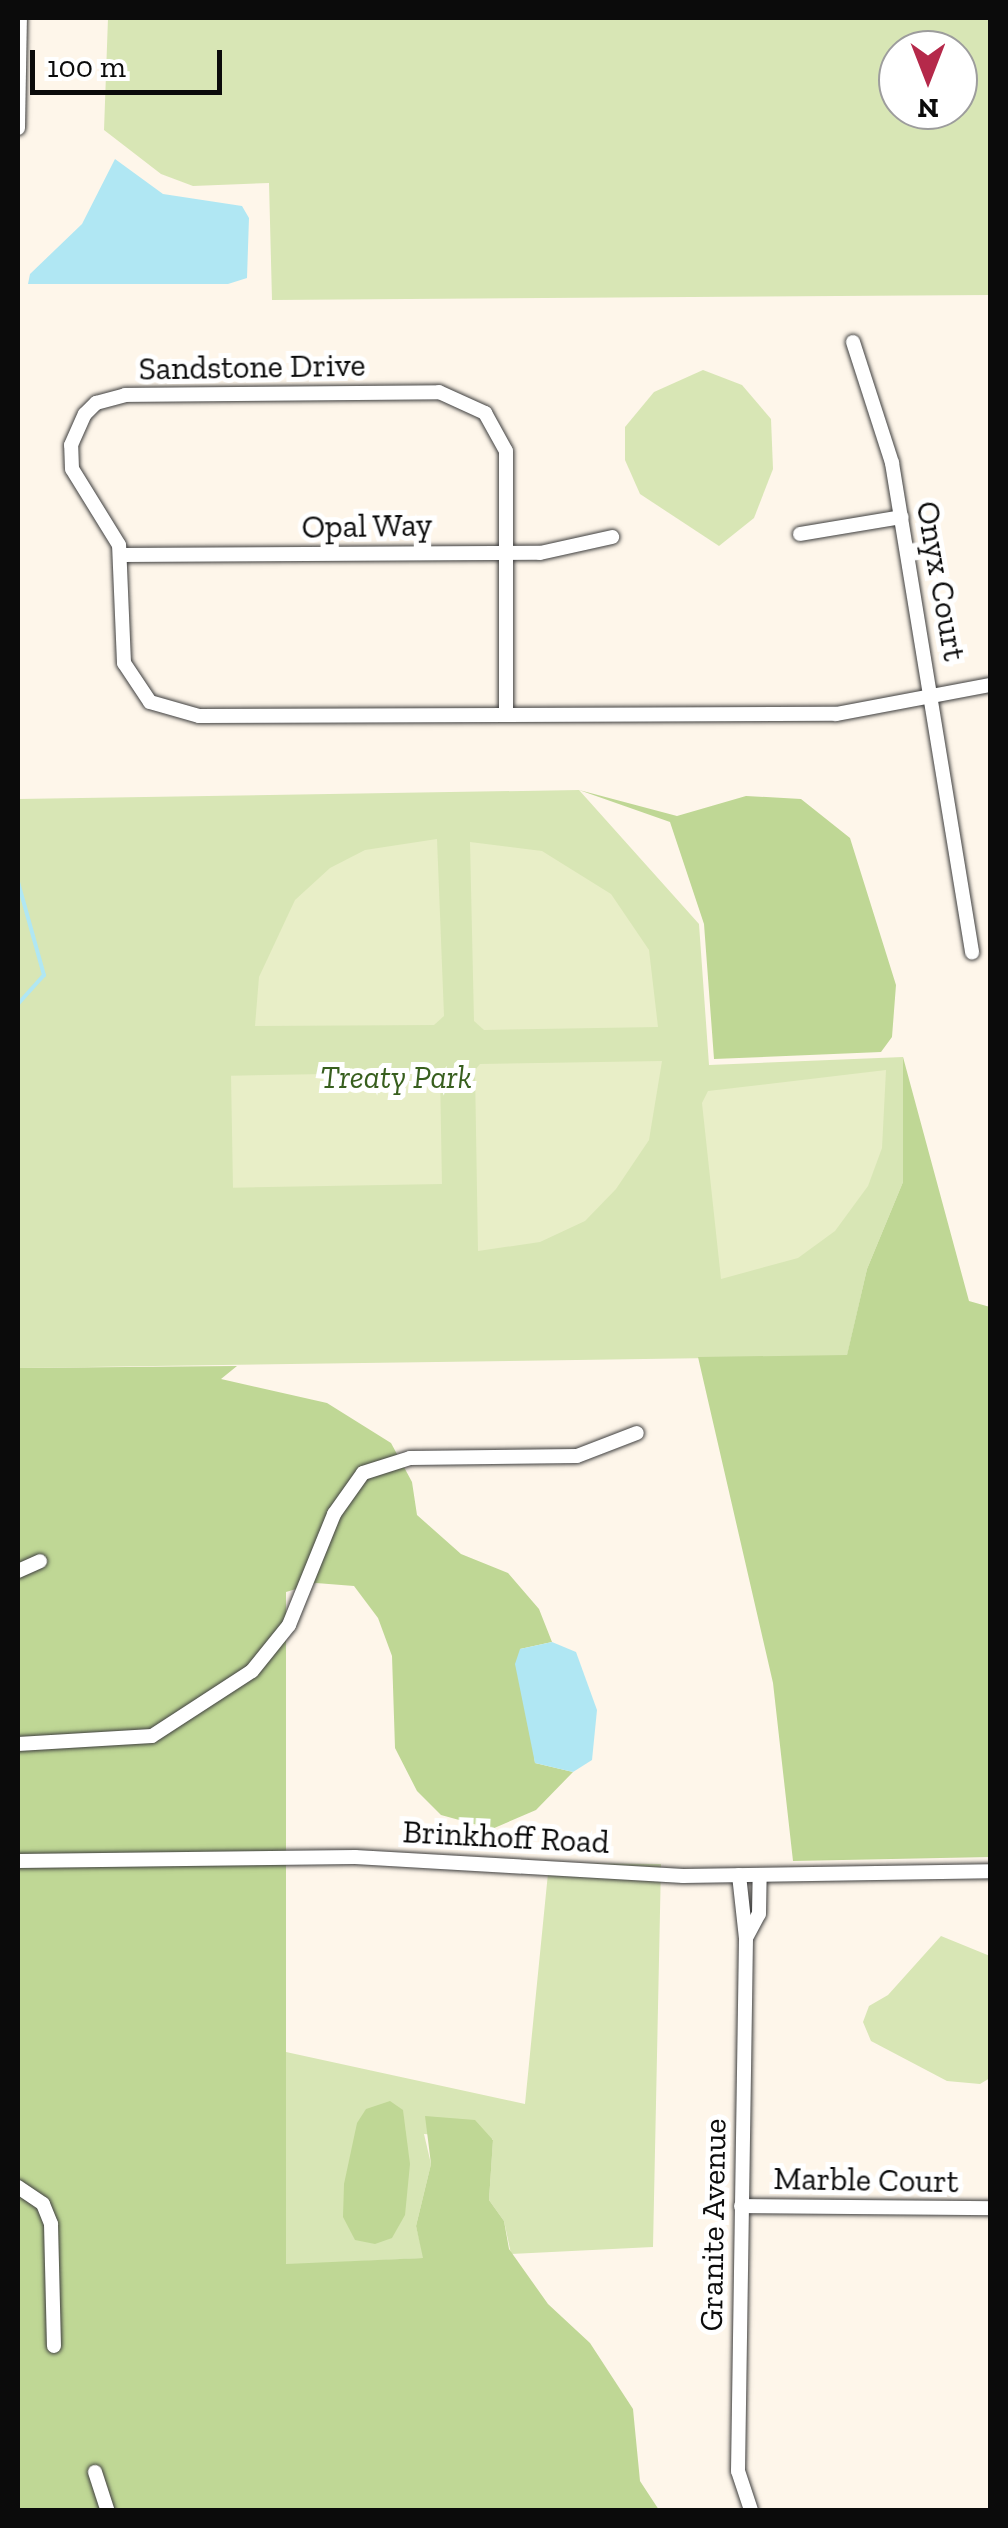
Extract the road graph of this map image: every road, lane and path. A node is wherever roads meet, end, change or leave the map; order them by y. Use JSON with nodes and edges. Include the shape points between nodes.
{"nodes":[{"id":1,"x":20,"y":18,"type":"edge"},
{"id":2,"x":18,"y":128,"type":"edge"},
{"id":3,"x":854,"y":342,"type":"dead end"},
{"id":4,"x":902,"y":517,"type":"junction"},
{"id":5,"x":800,"y":534,"type":"dead end"},
{"id":6,"x":612,"y":537,"type":"dead end"},
{"id":7,"x":508,"y":552,"type":"junction"},
{"id":8,"x":121,"y":555,"type":"junction"},
{"id":9,"x":990,"y":686,"type":"edge"},
{"id":10,"x":934,"y":696,"type":"junction"},
{"id":11,"x":506,"y":715,"type":"junction"},
{"id":12,"x":972,"y":952,"type":"dead end"},
{"id":13,"x":636,"y":1433,"type":"dead end"},
{"id":14,"x":40,"y":1561,"type":"dead end"},
{"id":15,"x":18,"y":1571,"type":"edge"},
{"id":16,"x":18,"y":1744,"type":"edge"},
{"id":17,"x":18,"y":1861,"type":"edge"},
{"id":18,"x":990,"y":1871,"type":"edge"},
{"id":19,"x":740,"y":1875,"type":"junction"},
{"id":20,"x":760,"y":1875,"type":"junction"},
{"id":21,"x":746,"y":1938,"type":"junction"},
{"id":22,"x":18,"y":2187,"type":"edge"},
{"id":23,"x":741,"y":2206,"type":"junction"},
{"id":24,"x":990,"y":2208,"type":"edge"},
{"id":25,"x":54,"y":2346,"type":"dead end"},
{"id":26,"x":95,"y":2472,"type":"dead end"},
{"id":27,"x":107,"y":2510,"type":"edge"},
{"id":28,"x":752,"y":2510,"type":"edge"}],
"edges":[{"from":1,"to":2,"type":"street"},
{"from":3,"to":4,"type":"street","name":"Onyx Court","via":[[888,447]]},
{"from":4,"to":5,"type":"street"},
{"from":4,"to":10,"type":"street","name":"Onyx Court"},
{"from":6,"to":7,"type":"street","name":"Opal Way","via":[[558,552]]},
{"from":7,"to":8,"type":"street","name":"Opal Way"},
{"from":7,"to":8,"type":"street","name":"Sandstone Drive","via":[[502,436],[463,399],[439,392],[166,394],[96,404],[71,446],[76,481],[112,527]]},
{"from":7,"to":11,"type":"street","name":"Sandstone Drive"},
{"from":8,"to":11,"type":"street","name":"Sandstone Drive","via":[[124,663],[137,689],[164,710],[199,716]]},
{"from":9,"to":10,"type":"street","name":"Sandstone Drive"},
{"from":10,"to":11,"type":"street","name":"Sandstone Drive","via":[[836,714]]},
{"from":10,"to":12,"type":"street","name":"Onyx Court"},
{"from":13,"to":16,"type":"street","via":[[577,1456],[410,1458],[363,1473],[334,1514],[289,1624],[252,1671],[152,1736]]},
{"from":14,"to":15,"type":"street"},
{"from":17,"to":19,"type":"street","name":"Brinkhoff Road","via":[[356,1857]]},
{"from":18,"to":20,"type":"street","name":"Brinkhoff Road"},
{"from":19,"to":20,"type":"street","name":"Brinkhoff Road"},
{"from":19,"to":21,"type":"street","name":"Granite Avenue"},
{"from":20,"to":21,"type":"street","name":"Granite Avenue","via":[[756,1928]]},
{"from":21,"to":23,"type":"street","name":"Granite Avenue"},
{"from":22,"to":25,"type":"street","via":[[43,2204],[51,2224]]},
{"from":23,"to":24,"type":"street","name":"Marble Court"},
{"from":23,"to":28,"type":"street","name":"Granite Avenue","via":[[738,2471]]},
{"from":26,"to":27,"type":"street"}]}
